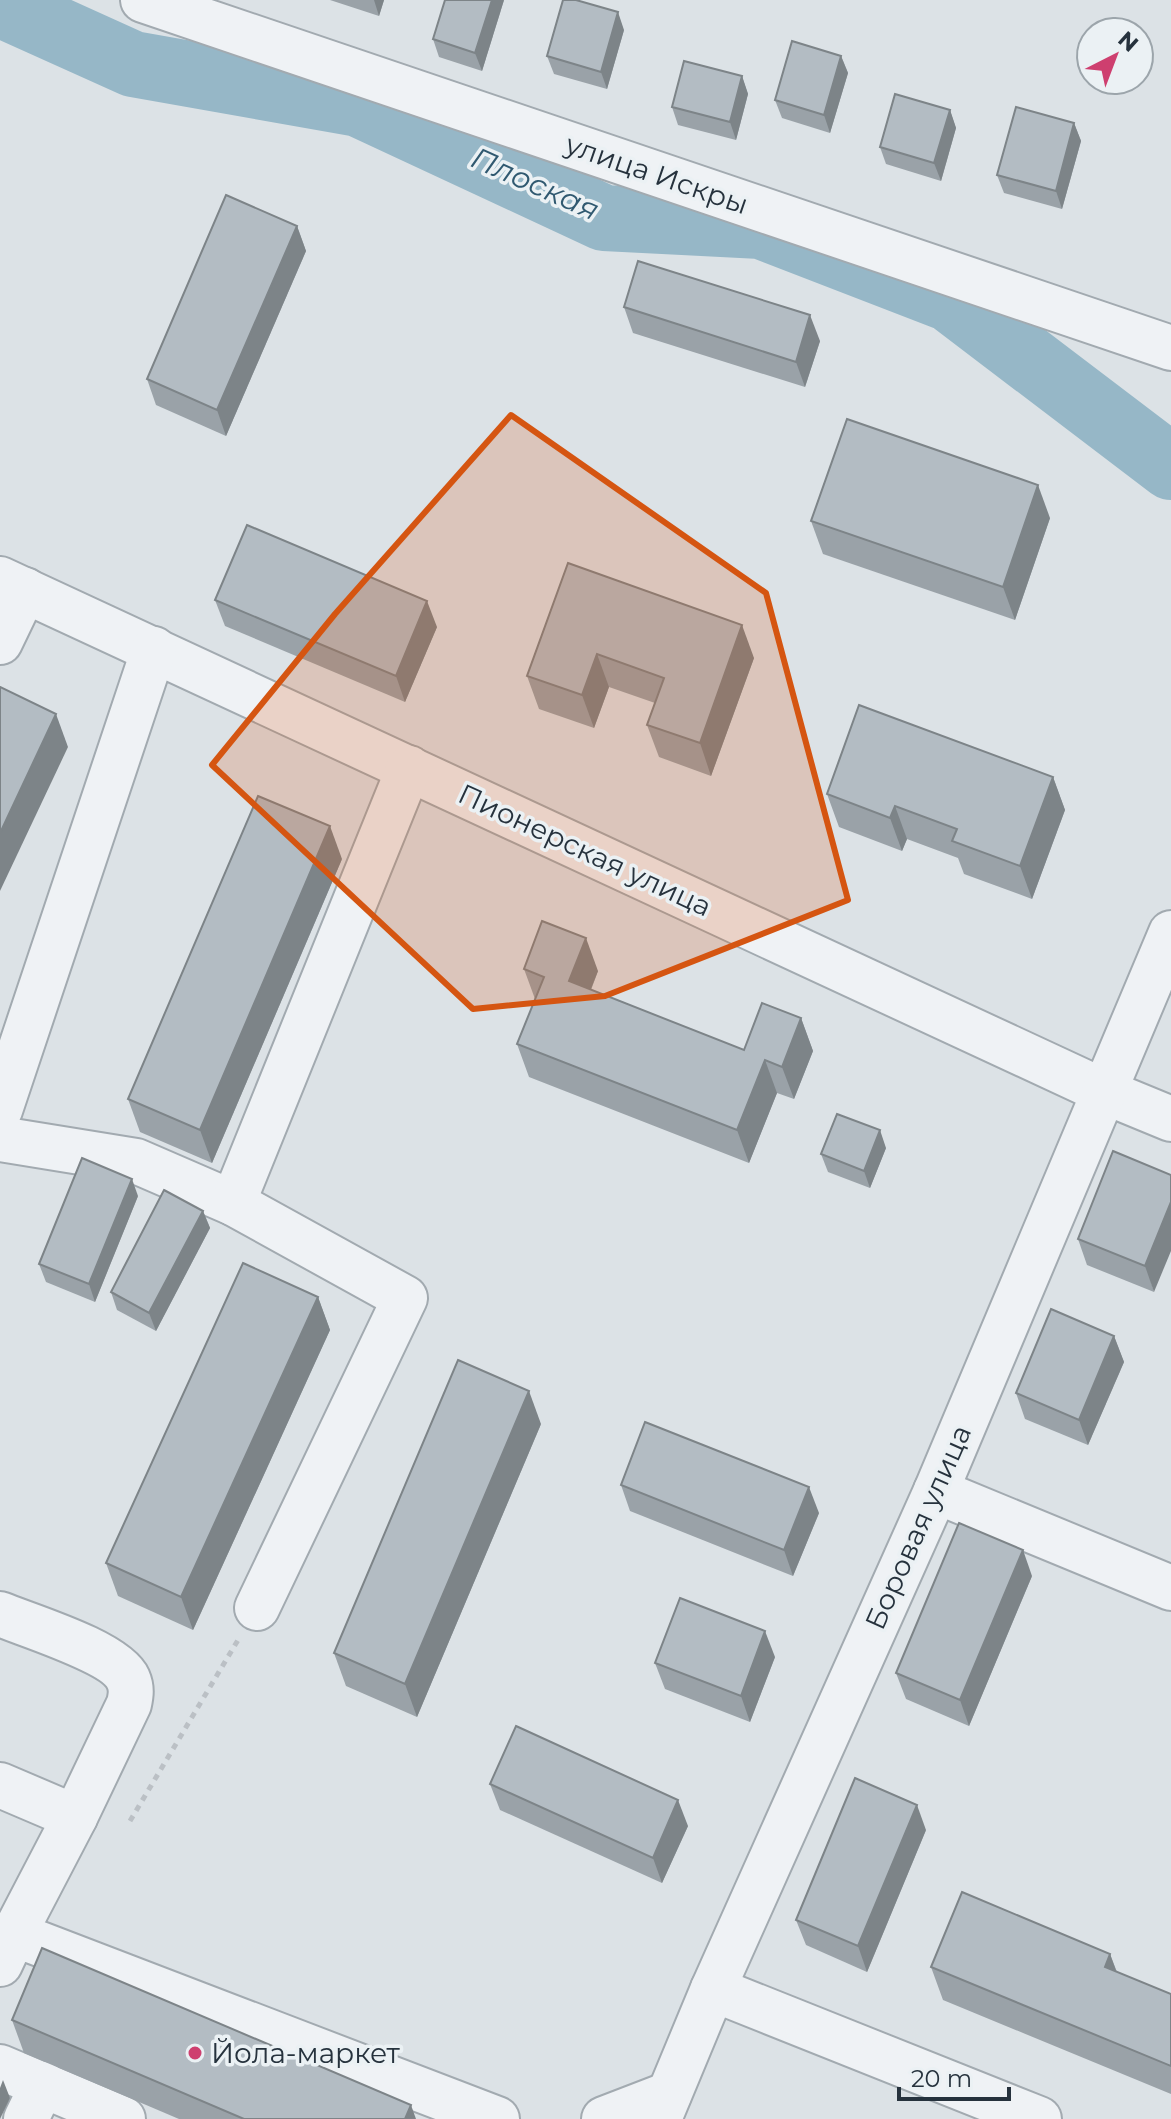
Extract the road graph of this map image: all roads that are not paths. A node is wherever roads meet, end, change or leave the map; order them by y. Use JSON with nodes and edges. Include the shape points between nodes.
{"nodes":[{"id":1,"x":143,"y":0,"type":"edge"},
{"id":2,"x":1171,"y":348,"type":"edge"},
{"id":3,"x":12,"y":585,"type":"edge"},
{"id":4,"x":0,"y":642,"type":"edge"},
{"id":5,"x":154,"y":649,"type":"junction"},
{"id":6,"x":409,"y":768,"type":"junction"},
{"id":7,"x":1171,"y":933,"type":"edge"},
{"id":8,"x":1103,"y":1091,"type":"junction"},
{"id":9,"x":0,"y":1110,"type":"edge"},
{"id":10,"x":1171,"y":1119,"type":"edge"},
{"id":11,"x":0,"y":1139,"type":"edge"},
{"id":12,"x":233,"y":1203,"type":"junction"},
{"id":13,"x":936,"y":1491,"type":"junction"},
{"id":14,"x":1171,"y":1588,"type":"edge"},
{"id":15,"x":257,"y":1608,"type":"road end"},
{"id":16,"x":0,"y":1614,"type":"edge"},
{"id":17,"x":0,"y":1785,"type":"edge"},
{"id":18,"x":75,"y":1817,"type":"junction"},
{"id":19,"x":7,"y":1949,"type":"edge"},
{"id":20,"x":713,"y":1989,"type":"junction"},
{"id":21,"x":0,"y":2067,"type":"edge"},
{"id":22,"x":35,"y":2101,"type":"edge"},
{"id":23,"x":664,"y":2107,"type":"edge"},
{"id":24,"x":123,"y":2119,"type":"edge"},
{"id":25,"x":497,"y":2119,"type":"edge"},
{"id":26,"x":604,"y":2119,"type":"edge"},
{"id":27,"x":1039,"y":2119,"type":"edge"}],
"edges":[{"from":1,"to":2,"type":"street","name":"улица Искры"},
{"from":3,"to":4,"type":"street"},
{"from":3,"to":5,"type":"street","name":"Пионерская улица"},
{"from":5,"to":6,"type":"street","name":"Пионерская улица"},
{"from":5,"to":9,"type":"street"},
{"from":6,"to":8,"type":"street","name":"Пионерская улица"},
{"from":6,"to":12,"type":"street"},
{"from":7,"to":8,"type":"street","name":"Боровая улица"},
{"from":8,"to":10,"type":"street","name":"Пионерская улица"},
{"from":8,"to":13,"type":"street","name":"Боровая улица"},
{"from":11,"to":12,"type":"street","via":[[136,1161]]},
{"from":12,"to":15,"type":"street","via":[[405,1298]]},
{"from":13,"to":14,"type":"street"},
{"from":13,"to":20,"type":"street","name":"Боровая улица"},
{"from":16,"to":18,"type":"street","via":[[106,1657],[127,1677],[129,1704]]},
{"from":17,"to":18,"type":"street"},
{"from":18,"to":19,"type":"street"},
{"from":19,"to":25,"type":"street"},
{"from":20,"to":23,"type":"street","name":"Боровая улица"},
{"from":20,"to":27,"type":"street"},
{"from":21,"to":22,"type":"street"},
{"from":22,"to":24,"type":"street"},
{"from":23,"to":26,"type":"street"}]}
